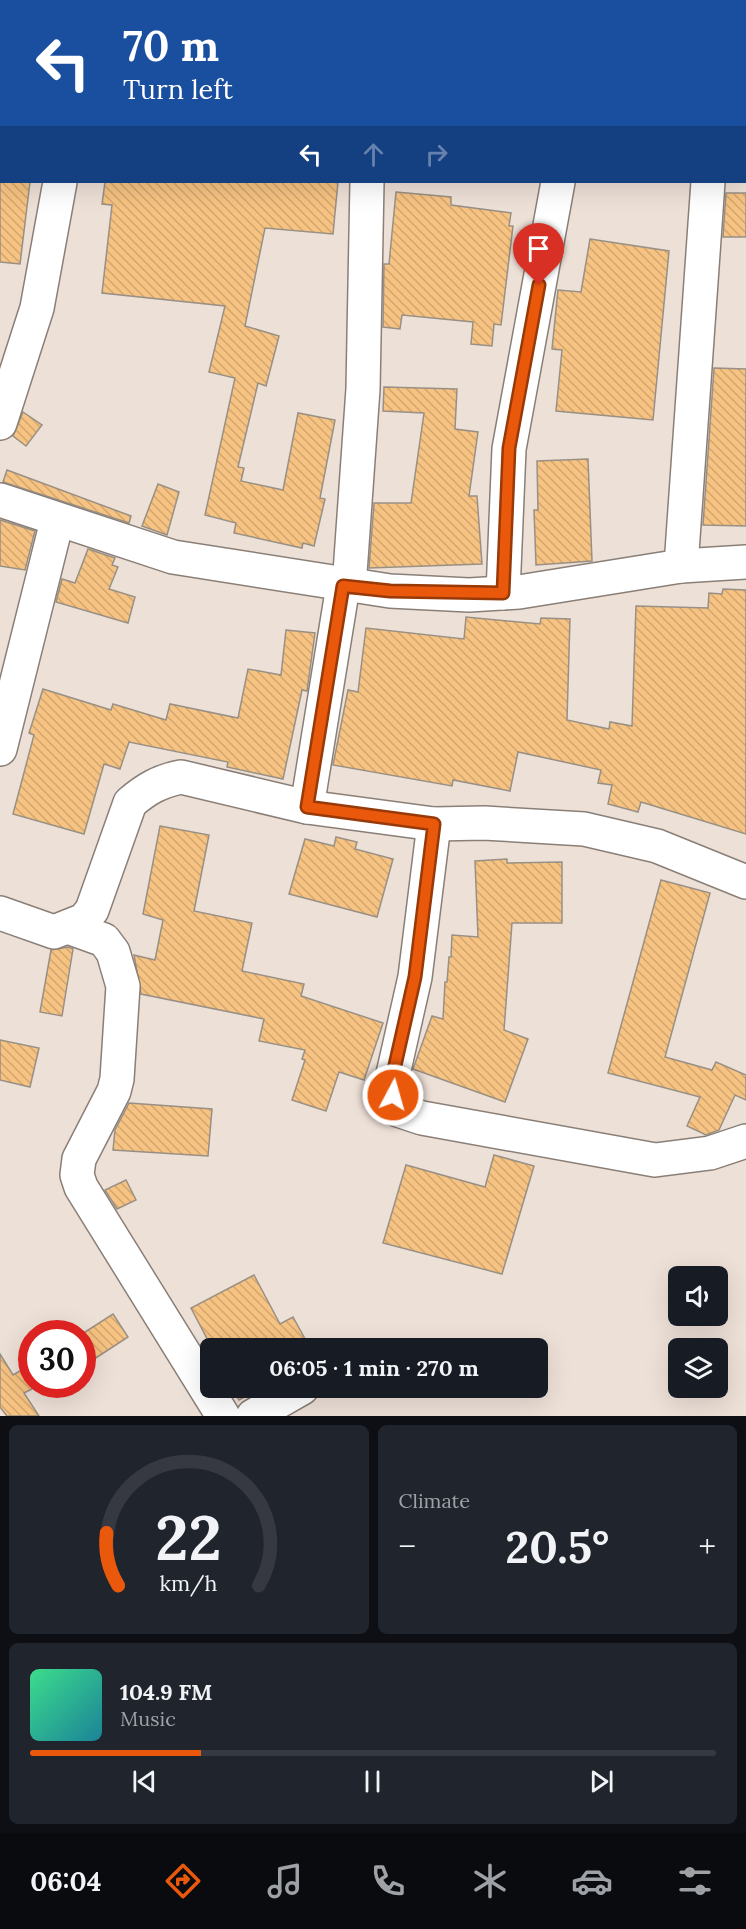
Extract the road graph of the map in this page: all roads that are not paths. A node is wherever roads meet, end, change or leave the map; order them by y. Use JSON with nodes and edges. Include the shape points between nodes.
{"nodes":[{"id":1,"x":60,"y":183,"type":"edge"},
{"id":2,"x":367,"y":183,"type":"edge"},
{"id":3,"x":558,"y":183,"type":"edge"},
{"id":4,"x":708,"y":183,"type":"edge"},
{"id":5,"x":0,"y":423,"type":"edge"},
{"id":6,"x":0,"y":500,"type":"edge"},
{"id":7,"x":57,"y":521,"type":"junction"},
{"id":8,"x":746,"y":562,"type":"edge"},
{"id":9,"x":681,"y":566,"type":"junction"},
{"id":10,"x":346,"y":586,"type":"junction"},
{"id":11,"x":503,"y":593,"type":"junction"},
{"id":12,"x":0,"y":749,"type":"edge"},
{"id":13,"x":307,"y":807,"type":"junction"},
{"id":14,"x":434,"y":824,"type":"junction"},
{"id":15,"x":746,"y":882,"type":"edge"},
{"id":16,"x":0,"y":913,"type":"edge"},
{"id":17,"x":68,"y":927,"type":"junction"},
{"id":18,"x":746,"y":1141,"type":"edge"},
{"id":19,"x":284,"y":1398,"type":"edge"},
{"id":20,"x":223,"y":1416,"type":"edge"},
{"id":21,"x":253,"y":1416,"type":"edge"}],
"edges":[{"from":1,"to":5,"type":"street","via":[[37,308]]},
{"from":2,"to":10,"type":"street","via":[[363,389]]},
{"from":3,"to":11,"type":"street","via":[[510,439]]},
{"from":4,"to":9,"type":"street"},
{"from":6,"to":7,"type":"street"},
{"from":7,"to":10,"type":"street","via":[[173,557]]},
{"from":7,"to":12,"type":"street"},
{"from":8,"to":9,"type":"street"},
{"from":9,"to":11,"type":"street"},
{"from":10,"to":11,"type":"street","via":[[435,593]]},
{"from":10,"to":13,"type":"street"},
{"from":13,"to":14,"type":"street"},
{"from":13,"to":17,"type":"street","via":[[203,781],[181,777],[165,780],[130,803],[92,910],[84,920]]},
{"from":14,"to":15,"type":"street","via":[[584,829],[657,846]]},
{"from":14,"to":18,"type":"street","via":[[415,977],[391,1083],[398,1110],[422,1118],[655,1160],[710,1153]]},
{"from":16,"to":17,"type":"street","via":[[54,932]]},
{"from":17,"to":20,"type":"street","via":[[104,940],[123,987],[114,1091],[79,1159],[77,1175]]},
{"from":19,"to":21,"type":"street"}]}
